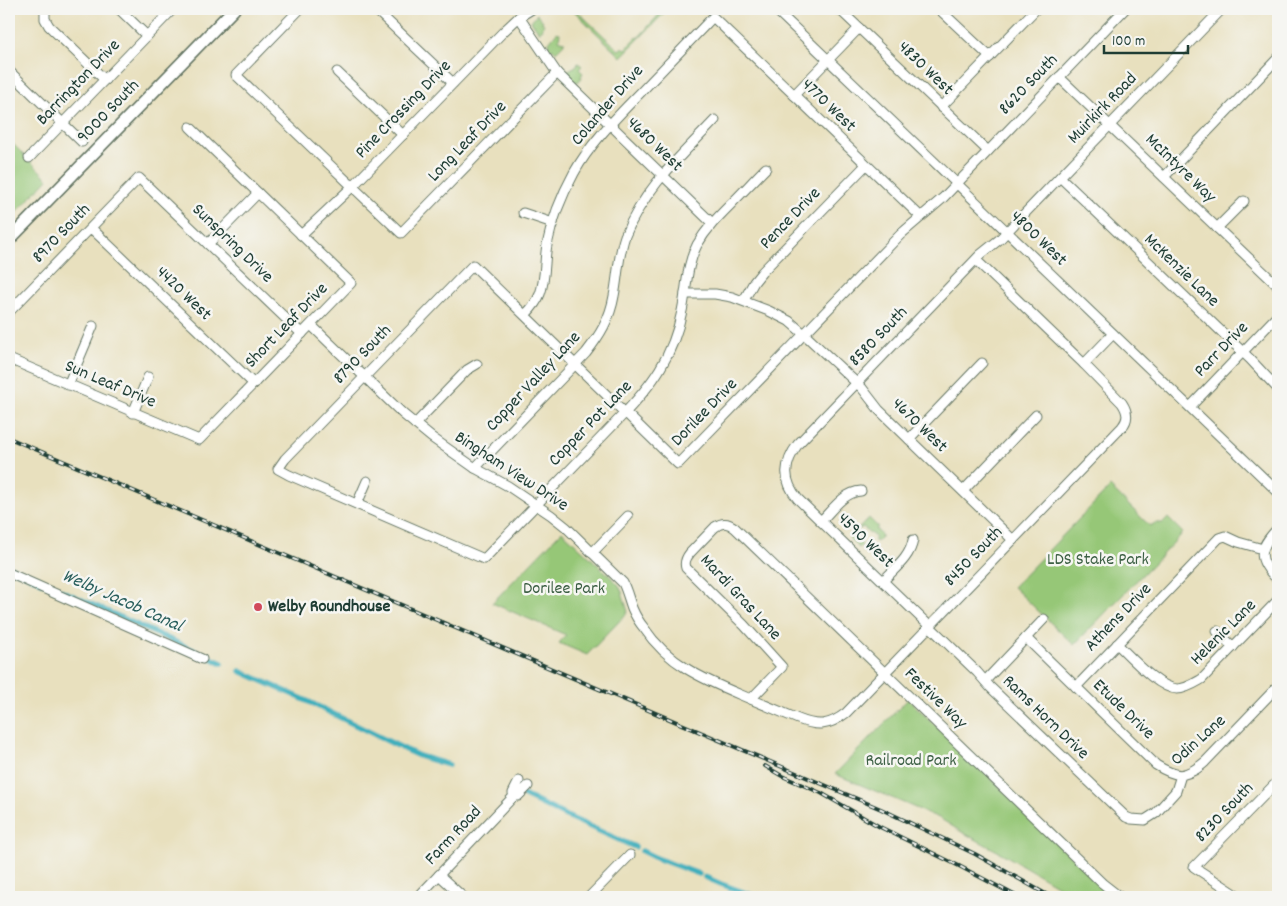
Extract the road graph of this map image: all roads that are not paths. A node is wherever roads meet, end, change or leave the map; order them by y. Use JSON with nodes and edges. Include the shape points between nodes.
{"nodes":[{"id":1,"x":45,"y":9,"type":"edge"},
{"id":2,"x":119,"y":9,"type":"edge"},
{"id":3,"x":173,"y":9,"type":"edge"},
{"id":4,"x":234,"y":9,"type":"edge"},
{"id":5,"x":300,"y":9,"type":"edge"},
{"id":6,"x":375,"y":9,"type":"edge"},
{"id":7,"x":532,"y":9,"type":"edge"},
{"id":8,"x":775,"y":9,"type":"edge"},
{"id":9,"x":839,"y":9,"type":"edge"},
{"id":10,"x":940,"y":9,"type":"edge"},
{"id":11,"x":1036,"y":9,"type":"edge"},
{"id":12,"x":1125,"y":9,"type":"edge"},
{"id":13,"x":1222,"y":9,"type":"edge"},
{"id":14,"x":519,"y":17,"type":"junction"},
{"id":15,"x":713,"y":18,"type":"joint"},
{"id":16,"x":859,"y":28,"type":"junction"},
{"id":17,"x":147,"y":36,"type":"junction"},
{"id":18,"x":990,"y":57,"type":"junction"},
{"id":19,"x":1278,"y":58,"type":"edge"},
{"id":20,"x":828,"y":60,"type":"junction"},
{"id":21,"x":337,"y":72,"type":"dead end"},
{"id":22,"x":12,"y":74,"type":"edge"},
{"id":23,"x":557,"y":74,"type":"junction"},
{"id":24,"x":1059,"y":77,"type":"junction"},
{"id":25,"x":105,"y":80,"type":"junction"},
{"id":26,"x":453,"y":83,"type":"junction"},
{"id":27,"x":9,"y":84,"type":"edge"},
{"id":28,"x":794,"y":95,"type":"junction"},
{"id":29,"x":941,"y":107,"type":"junction"},
{"id":30,"x":716,"y":120,"type":"dead end"},
{"id":31,"x":63,"y":123,"type":"junction"},
{"id":32,"x":610,"y":124,"type":"junction"},
{"id":33,"x":1110,"y":125,"type":"junction"},
{"id":34,"x":190,"y":127,"type":"dead end"},
{"id":35,"x":403,"y":135,"type":"junction"},
{"id":36,"x":82,"y":142,"type":"dead end"},
{"id":37,"x":988,"y":151,"type":"junction"},
{"id":38,"x":29,"y":158,"type":"dead end"},
{"id":39,"x":866,"y":165,"type":"junction"},
{"id":40,"x":766,"y":168,"type":"dead end"},
{"id":41,"x":662,"y":176,"type":"junction"},
{"id":42,"x":1060,"y":177,"type":"junction"},
{"id":43,"x":1164,"y":177,"type":"junction"},
{"id":44,"x":139,"y":178,"type":"joint"},
{"id":45,"x":956,"y":184,"type":"junction"},
{"id":46,"x":352,"y":186,"type":"junction"},
{"id":47,"x":258,"y":194,"type":"junction"},
{"id":48,"x":1244,"y":201,"type":"dead end"},
{"id":49,"x":523,"y":213,"type":"dead end"},
{"id":50,"x":921,"y":217,"type":"junction"},
{"id":51,"x":553,"y":223,"type":"junction"},
{"id":52,"x":712,"y":223,"type":"junction"},
{"id":53,"x":91,"y":228,"type":"junction"},
{"id":54,"x":1217,"y":228,"type":"junction"},
{"id":55,"x":1007,"y":232,"type":"junction"},
{"id":56,"x":301,"y":235,"type":"junction"},
{"id":57,"x":9,"y":240,"type":"edge"},
{"id":58,"x":208,"y":244,"type":"junction"},
{"id":59,"x":976,"y":260,"type":"junction"},
{"id":60,"x":473,"y":265,"type":"joint"},
{"id":61,"x":1278,"y":286,"type":"edge"},
{"id":62,"x":685,"y":294,"type":"junction"},
{"id":63,"x":744,"y":300,"type":"junction"},
{"id":64,"x":9,"y":312,"type":"edge"},
{"id":65,"x":525,"y":315,"type":"junction"},
{"id":66,"x":1278,"y":315,"type":"edge"},
{"id":67,"x":311,"y":325,"type":"junction"},
{"id":68,"x":93,"y":326,"type":"dead end"},
{"id":69,"x":302,"y":334,"type":"junction"},
{"id":70,"x":804,"y":334,"type":"junction"},
{"id":71,"x":1113,"y":334,"type":"junction"},
{"id":72,"x":1242,"y":352,"type":"junction"},
{"id":73,"x":9,"y":359,"type":"edge"},
{"id":74,"x":982,"y":363,"type":"dead end"},
{"id":75,"x":477,"y":364,"type":"dead end"},
{"id":76,"x":575,"y":364,"type":"junction"},
{"id":77,"x":1084,"y":364,"type":"junction"},
{"id":78,"x":365,"y":376,"type":"junction"},
{"id":79,"x":148,"y":377,"type":"dead end"},
{"id":80,"x":68,"y":384,"type":"junction"},
{"id":81,"x":254,"y":384,"type":"junction"},
{"id":82,"x":857,"y":384,"type":"junction"},
{"id":83,"x":1278,"y":389,"type":"edge"},
{"id":84,"x":1190,"y":407,"type":"junction"},
{"id":85,"x":133,"y":413,"type":"junction"},
{"id":86,"x":625,"y":413,"type":"junction"},
{"id":87,"x":1036,"y":415,"type":"dead end"},
{"id":88,"x":415,"y":424,"type":"junction"},
{"id":89,"x":909,"y":439,"type":"junction"},
{"id":90,"x":199,"y":440,"type":"joint"},
{"id":91,"x":278,"y":468,"type":"joint"},
{"id":92,"x":475,"y":468,"type":"junction"},
{"id":93,"x":786,"y":473,"type":"joint"},
{"id":94,"x":367,"y":481,"type":"dead end"},
{"id":95,"x":861,"y":490,"type":"dead end"},
{"id":96,"x":963,"y":490,"type":"junction"},
{"id":97,"x":1278,"y":492,"type":"edge"},
{"id":98,"x":357,"y":504,"type":"junction"},
{"id":99,"x":536,"y":505,"type":"junction"},
{"id":100,"x":628,"y":516,"type":"dead end"},
{"id":101,"x":821,"y":521,"type":"junction"},
{"id":102,"x":728,"y":524,"type":"joint"},
{"id":103,"x":1278,"y":528,"type":"edge"},
{"id":104,"x":913,"y":540,"type":"dead end"},
{"id":105,"x":1013,"y":540,"type":"junction"},
{"id":106,"x":1263,"y":548,"type":"junction"},
{"id":107,"x":592,"y":552,"type":"junction"},
{"id":108,"x":9,"y":573,"type":"edge"},
{"id":109,"x":1278,"y":580,"type":"edge"},
{"id":110,"x":883,"y":581,"type":"junction"},
{"id":111,"x":1278,"y":600,"type":"edge"},
{"id":112,"x":1044,"y":619,"type":"dead end"},
{"id":113,"x":930,"y":626,"type":"junction"},
{"id":114,"x":1217,"y":631,"type":"dead end"},
{"id":115,"x":1026,"y":638,"type":"junction"},
{"id":116,"x":1117,"y":644,"type":"junction"},
{"id":117,"x":1233,"y":647,"type":"junction"},
{"id":118,"x":202,"y":660,"type":"dead end"},
{"id":119,"x":884,"y":672,"type":"junction"},
{"id":120,"x":985,"y":680,"type":"junction"},
{"id":121,"x":1278,"y":686,"type":"edge"},
{"id":122,"x":1076,"y":687,"type":"junction"},
{"id":123,"x":751,"y":699,"type":"junction"},
{"id":124,"x":838,"y":719,"type":"joint"},
{"id":125,"x":1181,"y":775,"type":"junction"},
{"id":126,"x":519,"y":781,"type":"dead end"},
{"id":127,"x":1278,"y":781,"type":"edge"},
{"id":128,"x":528,"y":786,"type":"dead end"},
{"id":129,"x":513,"y":797,"type":"junction"},
{"id":130,"x":1145,"y":820,"type":"joint"},
{"id":131,"x":630,"y":855,"type":"dead end"},
{"id":132,"x":439,"y":875,"type":"junction"},
{"id":133,"x":1237,"y":896,"type":"edge"},
{"id":134,"x":418,"y":897,"type":"edge"},
{"id":135,"x":463,"y":897,"type":"edge"},
{"id":136,"x":589,"y":897,"type":"edge"},
{"id":137,"x":1120,"y":897,"type":"edge"}],
"edges":[{"from":1,"to":25,"type":"street","via":[[49,26]]},
{"from":2,"to":17,"type":"street"},
{"from":3,"to":17,"type":"street","name":"Barrington Drive"},
{"from":4,"to":57,"type":"main road","name":"9000 South"},
{"from":5,"to":46,"type":"street","via":[[236,75]]},
{"from":6,"to":26,"type":"street"},
{"from":7,"to":14,"type":"street","name":"Pine Crossing Drive"},
{"from":8,"to":20,"type":"street","name":"4800 West"},
{"from":9,"to":16,"type":"street","name":"4830 West"},
{"from":10,"to":18,"type":"street"},
{"from":11,"to":18,"type":"street"},
{"from":12,"to":24,"type":"street","name":"8620 South"},
{"from":13,"to":33,"type":"street","name":"Muirkirk Road"},
{"from":14,"to":23,"type":"street","name":"4680 West"},
{"from":14,"to":26,"type":"street","name":"Pine Crossing Drive"},
{"from":15,"to":28,"type":"street","name":"4770 West"},
{"from":15,"to":32,"type":"street","name":"Colander Drive"},
{"from":16,"to":20,"type":"street"},
{"from":16,"to":29,"type":"street","name":"4830 West"},
{"from":17,"to":25,"type":"street","name":"Barrington Drive"},
{"from":18,"to":29,"type":"street"},
{"from":19,"to":43,"type":"street"},
{"from":20,"to":28,"type":"street"},
{"from":20,"to":45,"type":"street","name":"4800 West"},
{"from":21,"to":35,"type":"street"},
{"from":22,"to":27,"type":"street"},
{"from":22,"to":31,"type":"street"},
{"from":23,"to":32,"type":"street","name":"4680 West"},
{"from":23,"to":46,"type":"street","name":"Long Leaf Drive","via":[[401,233]]},
{"from":24,"to":33,"type":"street","name":"McIntyre Way"},
{"from":24,"to":37,"type":"street","name":"8620 South"},
{"from":25,"to":31,"type":"street","name":"Barrington Drive"},
{"from":26,"to":35,"type":"street","name":"Pine Crossing Drive"},
{"from":28,"to":39,"type":"street","name":"4770 West"},
{"from":29,"to":37,"type":"street","name":"4830 West"},
{"from":30,"to":41,"type":"street","name":"Copper Valley Lane"},
{"from":31,"to":36,"type":"street"},
{"from":31,"to":38,"type":"street","name":"Barrington Drive"},
{"from":32,"to":41,"type":"street","name":"4680 West"},
{"from":32,"to":51,"type":"street","name":"Colander Drive","via":[[574,173]]},
{"from":33,"to":42,"type":"street","name":"Muirkirk Road"},
{"from":33,"to":43,"type":"street","name":"McIntyre Way"},
{"from":34,"to":47,"type":"street","name":"Short Leaf Drive"},
{"from":35,"to":46,"type":"street","name":"Pine Crossing Drive"},
{"from":37,"to":45,"type":"street","name":"8620 South"},
{"from":39,"to":50,"type":"street","name":"4770 West"},
{"from":39,"to":63,"type":"street","name":"Pence Drive","via":[[756,278]]},
{"from":40,"to":52,"type":"street","name":"Copper Pot Lane"},
{"from":41,"to":52,"type":"street","name":"4680 West"},
{"from":41,"to":76,"type":"street","name":"Copper Valley Lane","via":[[644,198],[624,239],[609,316],[600,335]]},
{"from":42,"to":55,"type":"street","name":"Muirkirk Road"},
{"from":42,"to":72,"type":"street","name":"McKenzie Lane"},
{"from":43,"to":54,"type":"street","name":"McIntyre Way"},
{"from":44,"to":53,"type":"street","name":"8970 South"},
{"from":44,"to":58,"type":"street","name":"Sunspring Drive"},
{"from":45,"to":50,"type":"street","name":"Dorilee Drive"},
{"from":45,"to":55,"type":"street","name":"4800 West"},
{"from":46,"to":56,"type":"street","name":"Pine Crossing Drive"},
{"from":47,"to":56,"type":"street","name":"Short Leaf Drive"},
{"from":47,"to":58,"type":"street"},
{"from":48,"to":54,"type":"street"},
{"from":49,"to":51,"type":"street"},
{"from":50,"to":70,"type":"street","name":"Dorilee Drive"},
{"from":51,"to":65,"type":"street","name":"Colander Drive","via":[[540,294]]},
{"from":52,"to":62,"type":"street","name":"Copper Pot Lane","via":[[693,256]]},
{"from":53,"to":64,"type":"street","name":"8970 South"},
{"from":53,"to":81,"type":"street","name":"4420 West"},
{"from":54,"to":61,"type":"street","name":"McIntyre Way"},
{"from":55,"to":59,"type":"street","name":"8580 South"},
{"from":55,"to":71,"type":"street","name":"4800 West"},
{"from":56,"to":67,"type":"street","name":"Short Leaf Drive","via":[[351,283]]},
{"from":58,"to":69,"type":"street","name":"Sunspring Drive"},
{"from":59,"to":77,"type":"street"},
{"from":59,"to":82,"type":"street","name":"8580 South"},
{"from":60,"to":65,"type":"street","name":"Dorilee Drive"},
{"from":60,"to":78,"type":"street","name":"8790 South"},
{"from":62,"to":63,"type":"street","name":"4670 West","via":[[723,295]]},
{"from":62,"to":86,"type":"street","name":"Copper Pot Lane","via":[[678,331],[666,359],[650,386]]},
{"from":63,"to":70,"type":"street","name":"4670 West","via":[[794,324]]},
{"from":65,"to":76,"type":"street","name":"Dorilee Drive"},
{"from":66,"to":72,"type":"street","name":"Parr Drive"},
{"from":67,"to":69,"type":"street","name":"Short Leaf Drive"},
{"from":67,"to":78,"type":"street","name":"Bingham View Drive"},
{"from":68,"to":80,"type":"street"},
{"from":69,"to":81,"type":"street","name":"Short Leaf Drive"},
{"from":70,"to":82,"type":"street","name":"4670 West"},
{"from":70,"to":86,"type":"street","name":"Dorilee Drive","via":[[678,464]]},
{"from":71,"to":77,"type":"street"},
{"from":71,"to":84,"type":"street","name":"4800 West"},
{"from":72,"to":83,"type":"street","name":"McKenzie Lane"},
{"from":72,"to":84,"type":"street","name":"Parr Drive"},
{"from":73,"to":80,"type":"street","name":"Sun Leaf Drive"},
{"from":74,"to":89,"type":"street"},
{"from":75,"to":88,"type":"street","via":[[467,370]]},
{"from":76,"to":86,"type":"street","name":"Dorilee Drive"},
{"from":76,"to":92,"type":"street","name":"Copper Valley Lane"},
{"from":77,"to":105,"type":"street","name":"8450 South","via":[[1122,403],[1128,414],[1125,423]]},
{"from":78,"to":88,"type":"street","name":"Bingham View Drive"},
{"from":78,"to":91,"type":"street","name":"8790 South"},
{"from":79,"to":85,"type":"street"},
{"from":80,"to":85,"type":"street","name":"Sun Leaf Drive"},
{"from":81,"to":90,"type":"street","name":"Short Leaf Drive"},
{"from":82,"to":89,"type":"street","name":"4670 West"},
{"from":82,"to":93,"type":"street","name":"8580 South","via":[[798,444]]},
{"from":84,"to":97,"type":"street","name":"4800 West"},
{"from":85,"to":90,"type":"street","name":"Sun Leaf Drive"},
{"from":86,"to":99,"type":"street","name":"Copper Pot Lane"},
{"from":87,"to":96,"type":"street"},
{"from":88,"to":92,"type":"street","name":"Bingham View Drive"},
{"from":89,"to":96,"type":"street","name":"4670 West"},
{"from":91,"to":98,"type":"street","name":"Copper Pot Lane"},
{"from":92,"to":99,"type":"street","name":"Bingham View Drive"},
{"from":93,"to":101,"type":"street","name":"4590 West","via":[[793,493]]},
{"from":94,"to":98,"type":"street"},
{"from":95,"to":101,"type":"street","via":[[847,495]]},
{"from":96,"to":105,"type":"street","name":"4670 West"},
{"from":98,"to":99,"type":"street","name":"Copper Pot Lane","via":[[484,559]]},
{"from":99,"to":107,"type":"street","name":"Bingham View Drive"},
{"from":100,"to":107,"type":"street"},
{"from":101,"to":110,"type":"street","name":"4590 West"},
{"from":102,"to":119,"type":"street","name":"Festive Way"},
{"from":102,"to":123,"type":"street","name":"Mardi Gras Lane","via":[[714,527],[687,556],[685,564],[782,667]]},
{"from":103,"to":106,"type":"street"},
{"from":104,"to":110,"type":"street","via":[[908,554]]},
{"from":105,"to":113,"type":"street","name":"8450 South"},
{"from":106,"to":109,"type":"street","via":[[1267,568]]},
{"from":106,"to":116,"type":"street","name":"Athens Drive","via":[[1225,536],[1219,538]]},
{"from":107,"to":123,"type":"street","name":"Bingham View Drive","via":[[623,583],[641,624],[669,656],[699,677]]},
{"from":108,"to":118,"type":"street"},
{"from":110,"to":113,"type":"street","name":"4590 West"},
{"from":111,"to":117,"type":"street","name":"Helenic Lane"},
{"from":112,"to":115,"type":"street"},
{"from":113,"to":119,"type":"street","name":"8450 South"},
{"from":113,"to":120,"type":"street","name":"Rams Horn Drive"},
{"from":114,"to":117,"type":"street"},
{"from":115,"to":120,"type":"street"},
{"from":115,"to":122,"type":"street","name":"Etude Drive"},
{"from":116,"to":117,"type":"street","name":"Helenic Lane","via":[[1155,679],[1178,689],[1202,678]]},
{"from":116,"to":122,"type":"street","name":"Athens Drive"},
{"from":119,"to":124,"type":"street","name":"8450 South"},
{"from":119,"to":137,"type":"street","name":"Festive Way"},
{"from":120,"to":130,"type":"street","name":"Rams Horn Drive","via":[[1120,812],[1131,819]]},
{"from":121,"to":125,"type":"street","name":"Odin Lane","via":[[1198,769]]},
{"from":122,"to":125,"type":"street","name":"Etude Drive","via":[[1156,765]]},
{"from":123,"to":124,"type":"street","name":"Bingham View Drive","via":[[810,724],[822,725]]},
{"from":125,"to":130,"type":"street","name":"Odin Lane","via":[[1172,796]]},
{"from":126,"to":129,"type":"street"},
{"from":127,"to":133,"type":"street","name":"8230 South","via":[[1194,867]]},
{"from":128,"to":129,"type":"street"},
{"from":129,"to":132,"type":"street","name":"Farm Road"},
{"from":131,"to":136,"type":"street"},
{"from":132,"to":134,"type":"street","name":"Farm Road"},
{"from":132,"to":135,"type":"street"}]}
